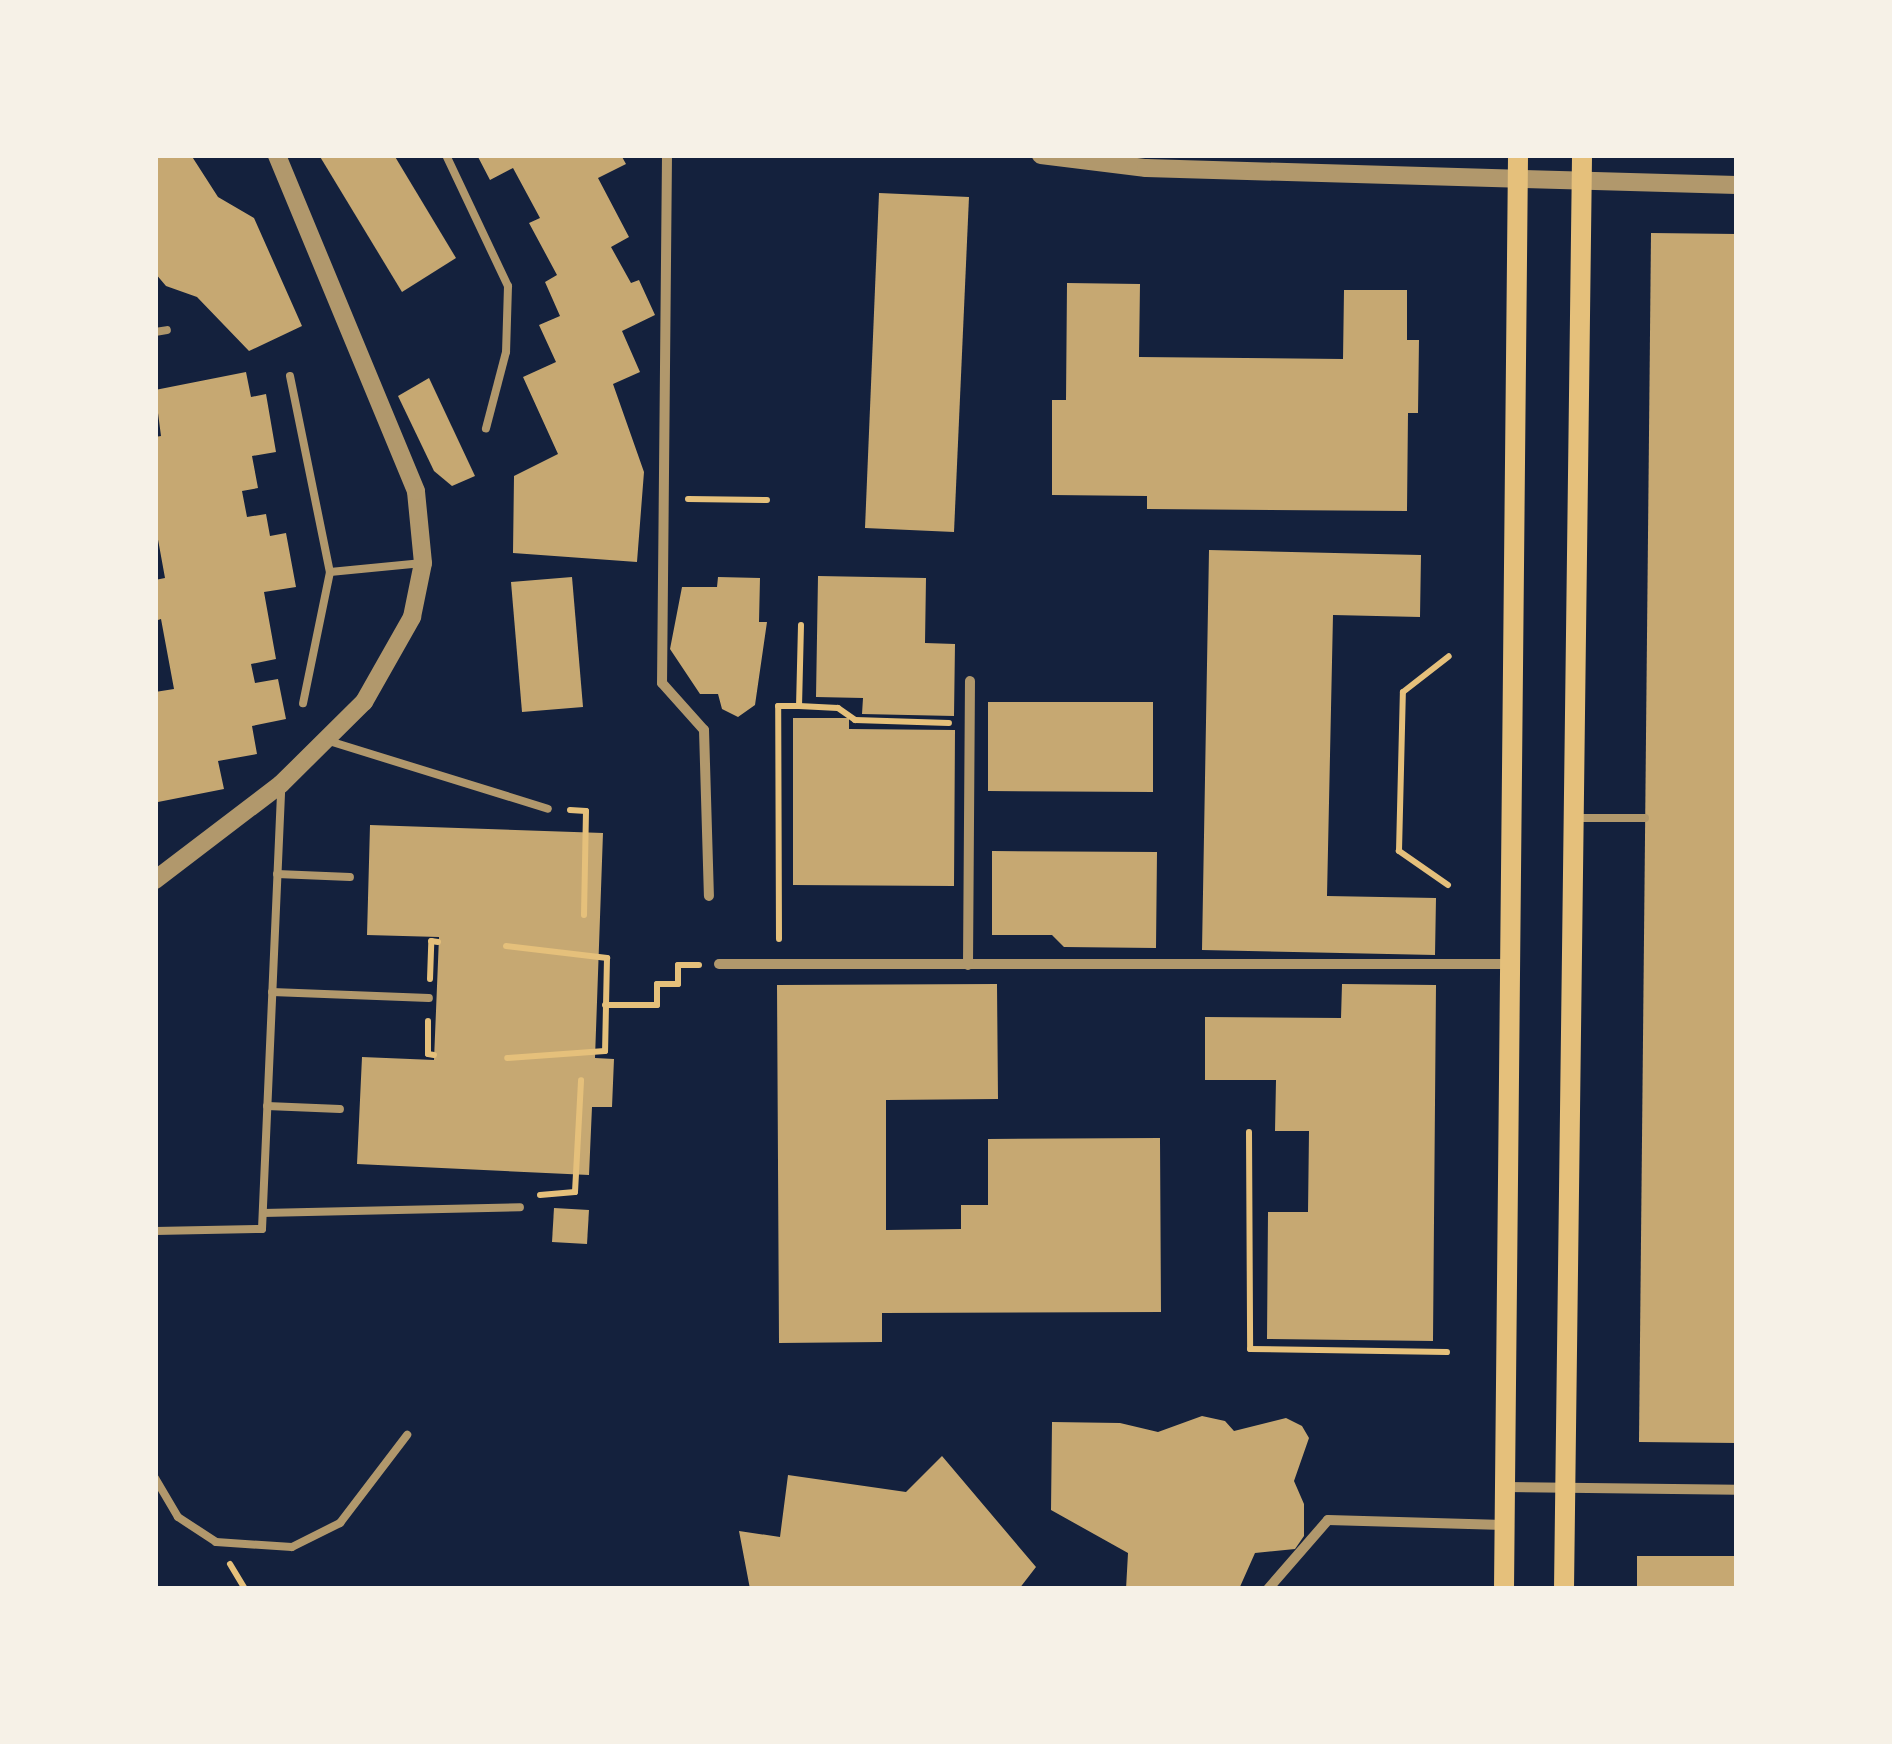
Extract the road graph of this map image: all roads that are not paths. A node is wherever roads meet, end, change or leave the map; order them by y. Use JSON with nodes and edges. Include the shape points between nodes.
{"nodes":[{"id":1,"x":277,"y":155,"type":"edge"},
{"id":2,"x":446,"y":155,"type":"edge"},
{"id":3,"x":667,"y":155,"type":"edge"},
{"id":4,"x":1041,"y":155,"type":"edge"},
{"id":5,"x":1518,"y":155,"type":"edge"},
{"id":6,"x":1582,"y":155,"type":"edge"},
{"id":7,"x":1516,"y":177,"type":"junction"},
{"id":8,"x":1580,"y":180,"type":"junction"},
{"id":9,"x":1737,"y":184,"type":"edge"},
{"id":10,"x":167,"y":330,"type":"dead end"},
{"id":11,"x":155,"y":332,"type":"edge"},
{"id":12,"x":290,"y":376,"type":"dead end"},
{"id":13,"x":486,"y":428,"type":"dead end"},
{"id":14,"x":423,"y":562,"type":"junction"},
{"id":15,"x":330,"y":572,"type":"junction"},
{"id":16,"x":970,"y":681,"type":"dead end"},
{"id":17,"x":303,"y":703,"type":"dead end"},
{"id":18,"x":329,"y":741,"type":"junction"},
{"id":19,"x":281,"y":784,"type":"junction"},
{"id":20,"x":548,"y":809,"type":"dead end"},
{"id":21,"x":1570,"y":818,"type":"junction"},
{"id":22,"x":1645,"y":818,"type":"dead end"},
{"id":23,"x":277,"y":874,"type":"junction"},
{"id":24,"x":350,"y":878,"type":"dead end"},
{"id":25,"x":155,"y":880,"type":"edge"},
{"id":26,"x":709,"y":896,"type":"dead end"},
{"id":27,"x":719,"y":964,"type":"dead end"},
{"id":28,"x":1507,"y":964,"type":"junction"},
{"id":29,"x":968,"y":965,"type":"junction"},
{"id":30,"x":272,"y":992,"type":"junction"},
{"id":31,"x":429,"y":998,"type":"dead end"},
{"id":32,"x":267,"y":1106,"type":"junction"},
{"id":33,"x":340,"y":1109,"type":"dead end"},
{"id":34,"x":520,"y":1208,"type":"dead end"},
{"id":35,"x":262,"y":1213,"type":"junction"},
{"id":36,"x":155,"y":1230,"type":"edge"},
{"id":37,"x":407,"y":1435,"type":"dead end"},
{"id":38,"x":155,"y":1478,"type":"edge"},
{"id":39,"x":1506,"y":1487,"type":"junction"},
{"id":40,"x":1565,"y":1488,"type":"junction"},
{"id":41,"x":1737,"y":1490,"type":"edge"},
{"id":42,"x":1504,"y":1525,"type":"junction"},
{"id":43,"x":1268,"y":1589,"type":"edge"},
{"id":44,"x":1504,"y":1589,"type":"edge"},
{"id":45,"x":1564,"y":1589,"type":"edge"}],
"edges":[{"from":1,"to":14,"type":"street","via":[[416,491]]},
{"from":2,"to":13,"type":"lane","via":[[508,286],[506,352]]},
{"from":3,"to":26,"type":"street","via":[[662,684],[704,730]]},
{"from":4,"to":7,"type":"street","via":[[1146,168]]},
{"from":5,"to":7,"type":"main road"},
{"from":6,"to":8,"type":"main road"},
{"from":7,"to":8,"type":"street"},
{"from":7,"to":28,"type":"main road"},
{"from":8,"to":9,"type":"street"},
{"from":8,"to":21,"type":"main road"},
{"from":10,"to":11,"type":"lane"},
{"from":12,"to":15,"type":"lane"},
{"from":14,"to":15,"type":"lane"},
{"from":14,"to":18,"type":"street","via":[[412,617],[392,660]]},
{"from":15,"to":17,"type":"lane"},
{"from":16,"to":29,"type":"street"},
{"from":18,"to":19,"type":"street"},
{"from":18,"to":20,"type":"lane"},
{"from":19,"to":23,"type":"lane"},
{"from":19,"to":25,"type":"street"},
{"from":21,"to":22,"type":"lane"},
{"from":21,"to":40,"type":"main road"},
{"from":23,"to":24,"type":"lane"},
{"from":23,"to":30,"type":"lane"},
{"from":27,"to":29,"type":"street"},
{"from":28,"to":29,"type":"street"},
{"from":28,"to":39,"type":"main road"},
{"from":30,"to":31,"type":"lane"},
{"from":30,"to":32,"type":"lane"},
{"from":32,"to":33,"type":"lane"},
{"from":32,"to":35,"type":"lane"},
{"from":34,"to":35,"type":"lane"},
{"from":35,"to":36,"type":"lane","via":[[262,1230]]},
{"from":37,"to":38,"type":"lane","via":[[340,1523],[292,1547],[216,1542],[178,1517]]},
{"from":39,"to":40,"type":"street"},
{"from":39,"to":42,"type":"main road"},
{"from":40,"to":41,"type":"street"},
{"from":40,"to":45,"type":"main road"},
{"from":42,"to":43,"type":"street","via":[[1328,1520]]},
{"from":42,"to":44,"type":"main road"}]}
